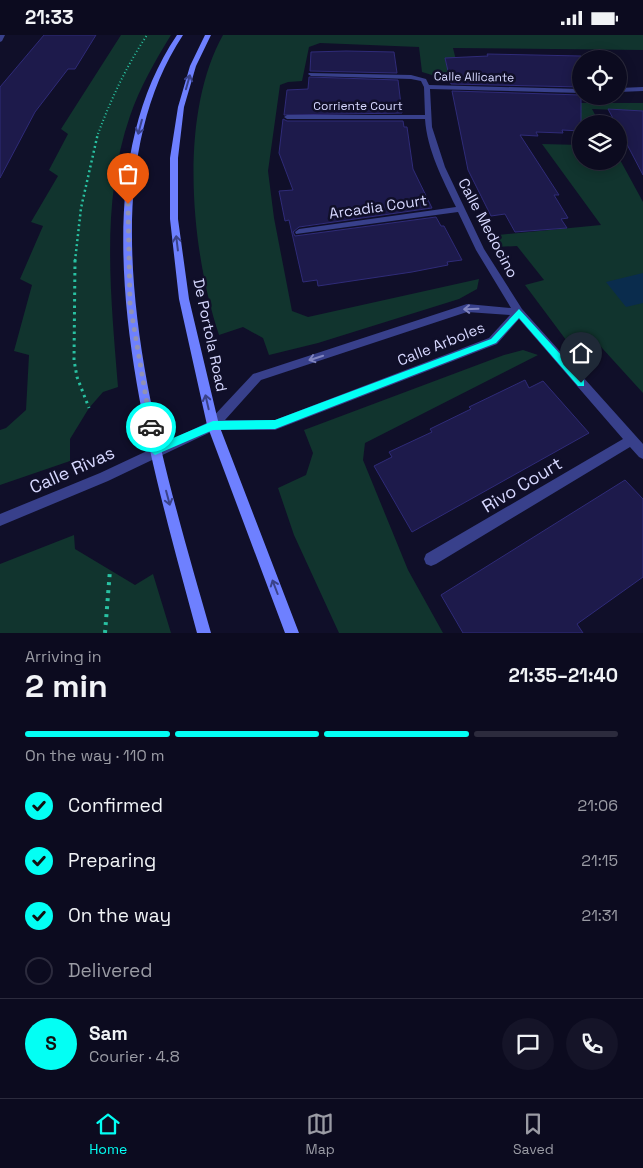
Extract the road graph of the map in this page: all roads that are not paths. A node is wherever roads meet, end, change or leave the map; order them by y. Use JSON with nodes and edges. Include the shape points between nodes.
{"nodes":[{"id":1,"x":2,"y":35,"type":"edge"},
{"id":2,"x":180,"y":35,"type":"edge"},
{"id":3,"x":208,"y":35,"type":"edge"},
{"id":4,"x":0,"y":40,"type":"edge"},
{"id":5,"x":311,"y":74,"type":"dead end"},
{"id":6,"x":427,"y":87,"type":"junction"},
{"id":7,"x":643,"y":89,"type":"edge"},
{"id":8,"x":627,"y":90,"type":"edge"},
{"id":9,"x":572,"y":91,"type":"edge"},
{"id":10,"x":286,"y":117,"type":"dead end"},
{"id":11,"x":429,"y":117,"type":"junction"},
{"id":12,"x":461,"y":209,"type":"junction"},
{"id":13,"x":299,"y":232,"type":"dead end"},
{"id":14,"x":519,"y":312,"type":"junction"},
{"id":15,"x":213,"y":425,"type":"junction"},
{"id":16,"x":630,"y":440,"type":"junction"},
{"id":17,"x":155,"y":451,"type":"junction"},
{"id":18,"x":643,"y":453,"type":"edge"},
{"id":19,"x":0,"y":521,"type":"edge"},
{"id":20,"x":431,"y":559,"type":"dead end"},
{"id":21,"x":204,"y":633,"type":"edge"},
{"id":22,"x":292,"y":633,"type":"edge"}],
"edges":[{"from":1,"to":4,"type":"street"},
{"from":2,"to":17,"type":"main road","one_way":true,"via":[[162,63],[148,98],[133,156],[127,220],[130,304]]},
{"from":15,"to":3,"type":"main road","name":"De Portola Road","one_way":true,"via":[[184,299],[174,219],[174,158],[181,107],[193,66]]},
{"from":5,"to":6,"type":"street","name":"Calle Allicante","via":[[411,77],[424,80]]},
{"from":6,"to":9,"type":"street","name":"Calle Allicante"},
{"from":6,"to":11,"type":"street","name":"Calle Medocino"},
{"from":7,"to":8,"type":"street"},
{"from":10,"to":11,"type":"street","name":"Corriente Court"},
{"from":11,"to":12,"type":"street","name":"Calle Medocino","via":[[441,167]]},
{"from":12,"to":13,"type":"street","name":"Arcadia Court"},
{"from":12,"to":14,"type":"street","name":"Calle Medocino","via":[[480,250]]},
{"from":14,"to":15,"type":"street","name":"Calle Arboles","via":[[494,341],[275,425]]},
{"from":14,"to":15,"type":"street","name":"Calle Arboles","one_way":true,"via":[[467,307],[257,377]]},
{"from":14,"to":16,"type":"street","name":"Calle Medocino"},
{"from":15,"to":17,"type":"street","name":"Calle Rivas"},
{"from":22,"to":15,"type":"main road","name":"De Portola Road","one_way":true},
{"from":16,"to":18,"type":"street","name":"Calle Medocino"},
{"from":16,"to":20,"type":"street","name":"Rivo Court"},
{"from":17,"to":19,"type":"street","name":"Calle Rivas","via":[[104,477]]},
{"from":17,"to":21,"type":"main road","one_way":true}]}
